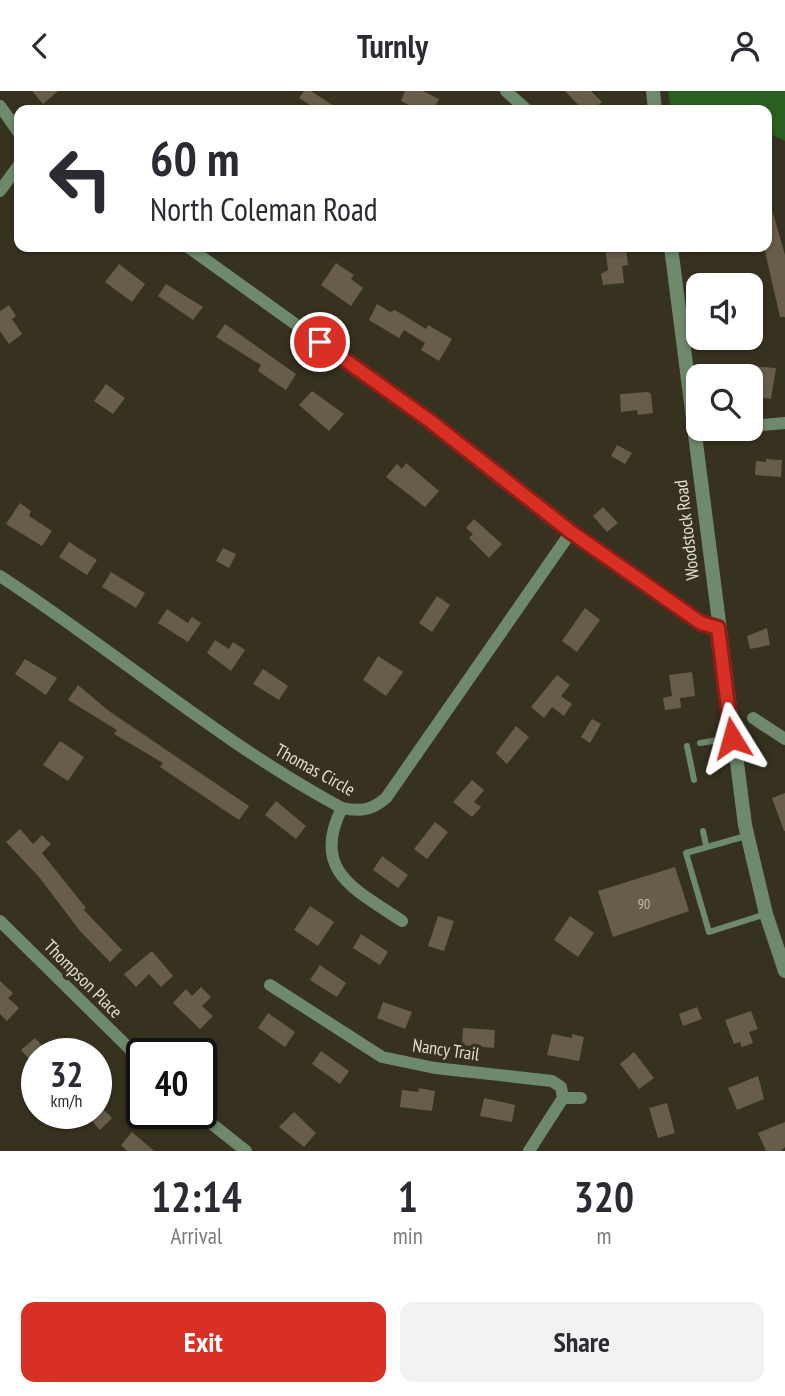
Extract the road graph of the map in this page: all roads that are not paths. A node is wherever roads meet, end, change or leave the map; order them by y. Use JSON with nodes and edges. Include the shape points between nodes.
{"nodes":[{"id":1,"x":506,"y":91,"type":"edge"},
{"id":2,"x":521,"y":105,"type":"edge"},
{"id":3,"x":0,"y":106,"type":"edge"},
{"id":4,"x":14,"y":126,"type":"edge"},
{"id":5,"x":14,"y":172,"type":"edge"},
{"id":6,"x":0,"y":191,"type":"edge"},
{"id":7,"x":195,"y":252,"type":"edge"},
{"id":8,"x":672,"y":252,"type":"edge"},
{"id":9,"x":686,"y":364,"type":"edge"},
{"id":10,"x":785,"y":423,"type":"edge"},
{"id":11,"x":763,"y":425,"type":"edge"},
{"id":12,"x":696,"y":441,"type":"edge"},
{"id":13,"x":571,"y":532,"type":"junction"},
{"id":14,"x":0,"y":576,"type":"edge"},
{"id":15,"x":718,"y":628,"type":"junction"},
{"id":16,"x":753,"y":718,"type":"dead end"},
{"id":17,"x":732,"y":738,"type":"junction"},
{"id":18,"x":785,"y":739,"type":"edge"},
{"id":19,"x":700,"y":743,"type":"dead end"},
{"id":20,"x":687,"y":746,"type":"dead end"},
{"id":21,"x":694,"y":780,"type":"dead end"},
{"id":22,"x":342,"y":808,"type":"junction"},
{"id":23,"x":703,"y":831,"type":"dead end"},
{"id":24,"x":747,"y":835,"type":"junction"},
{"id":25,"x":706,"y":845,"type":"junction"},
{"id":26,"x":766,"y":914,"type":"junction"},
{"id":27,"x":0,"y":921,"type":"edge"},
{"id":28,"x":402,"y":921,"type":"dead end"},
{"id":29,"x":785,"y":971,"type":"edge"},
{"id":30,"x":270,"y":985,"type":"dead end"},
{"id":31,"x":126,"y":1045,"type":"edge"},
{"id":32,"x":563,"y":1098,"type":"junction"},
{"id":33,"x":581,"y":1098,"type":"dead end"},
{"id":34,"x":217,"y":1128,"type":"edge"},
{"id":35,"x":246,"y":1151,"type":"edge"},
{"id":36,"x":529,"y":1151,"type":"edge"}],
"edges":[{"from":1,"to":2,"type":"street"},
{"from":3,"to":4,"type":"street"},
{"from":5,"to":6,"type":"street"},
{"from":7,"to":13,"type":"street","via":[[430,421]]},
{"from":8,"to":9,"type":"street","name":"Woodstock Road"},
{"from":10,"to":11,"type":"street"},
{"from":12,"to":15,"type":"street","name":"Woodstock Road"},
{"from":13,"to":15,"type":"street","via":[[701,623]]},
{"from":13,"to":22,"type":"street","name":"Thomas Circle","via":[[386,798],[367,810]]},
{"from":14,"to":22,"type":"street","name":"Thomas Circle","via":[[268,765]]},
{"from":15,"to":17,"type":"street","name":"Woodstock Road"},
{"from":16,"to":18,"type":"street"},
{"from":17,"to":19,"type":"lane"},
{"from":17,"to":24,"type":"street","name":"Woodstock Road"},
{"from":20,"to":21,"type":"lane"},
{"from":22,"to":28,"type":"street","via":[[331,838],[336,869],[352,888]]},
{"from":23,"to":25,"type":"lane"},
{"from":24,"to":25,"type":"lane"},
{"from":24,"to":26,"type":"street","name":"Woodstock Road"},
{"from":25,"to":26,"type":"lane","via":[[686,853],[709,932]]},
{"from":26,"to":29,"type":"street","name":"Woodstock Road"},
{"from":27,"to":31,"type":"street","name":"Thompson Place"},
{"from":30,"to":32,"type":"street","name":"Nancy Trail","via":[[382,1057],[552,1081],[561,1087]]},
{"from":32,"to":33,"type":"street"},
{"from":32,"to":36,"type":"street"},
{"from":34,"to":35,"type":"street"}]}
